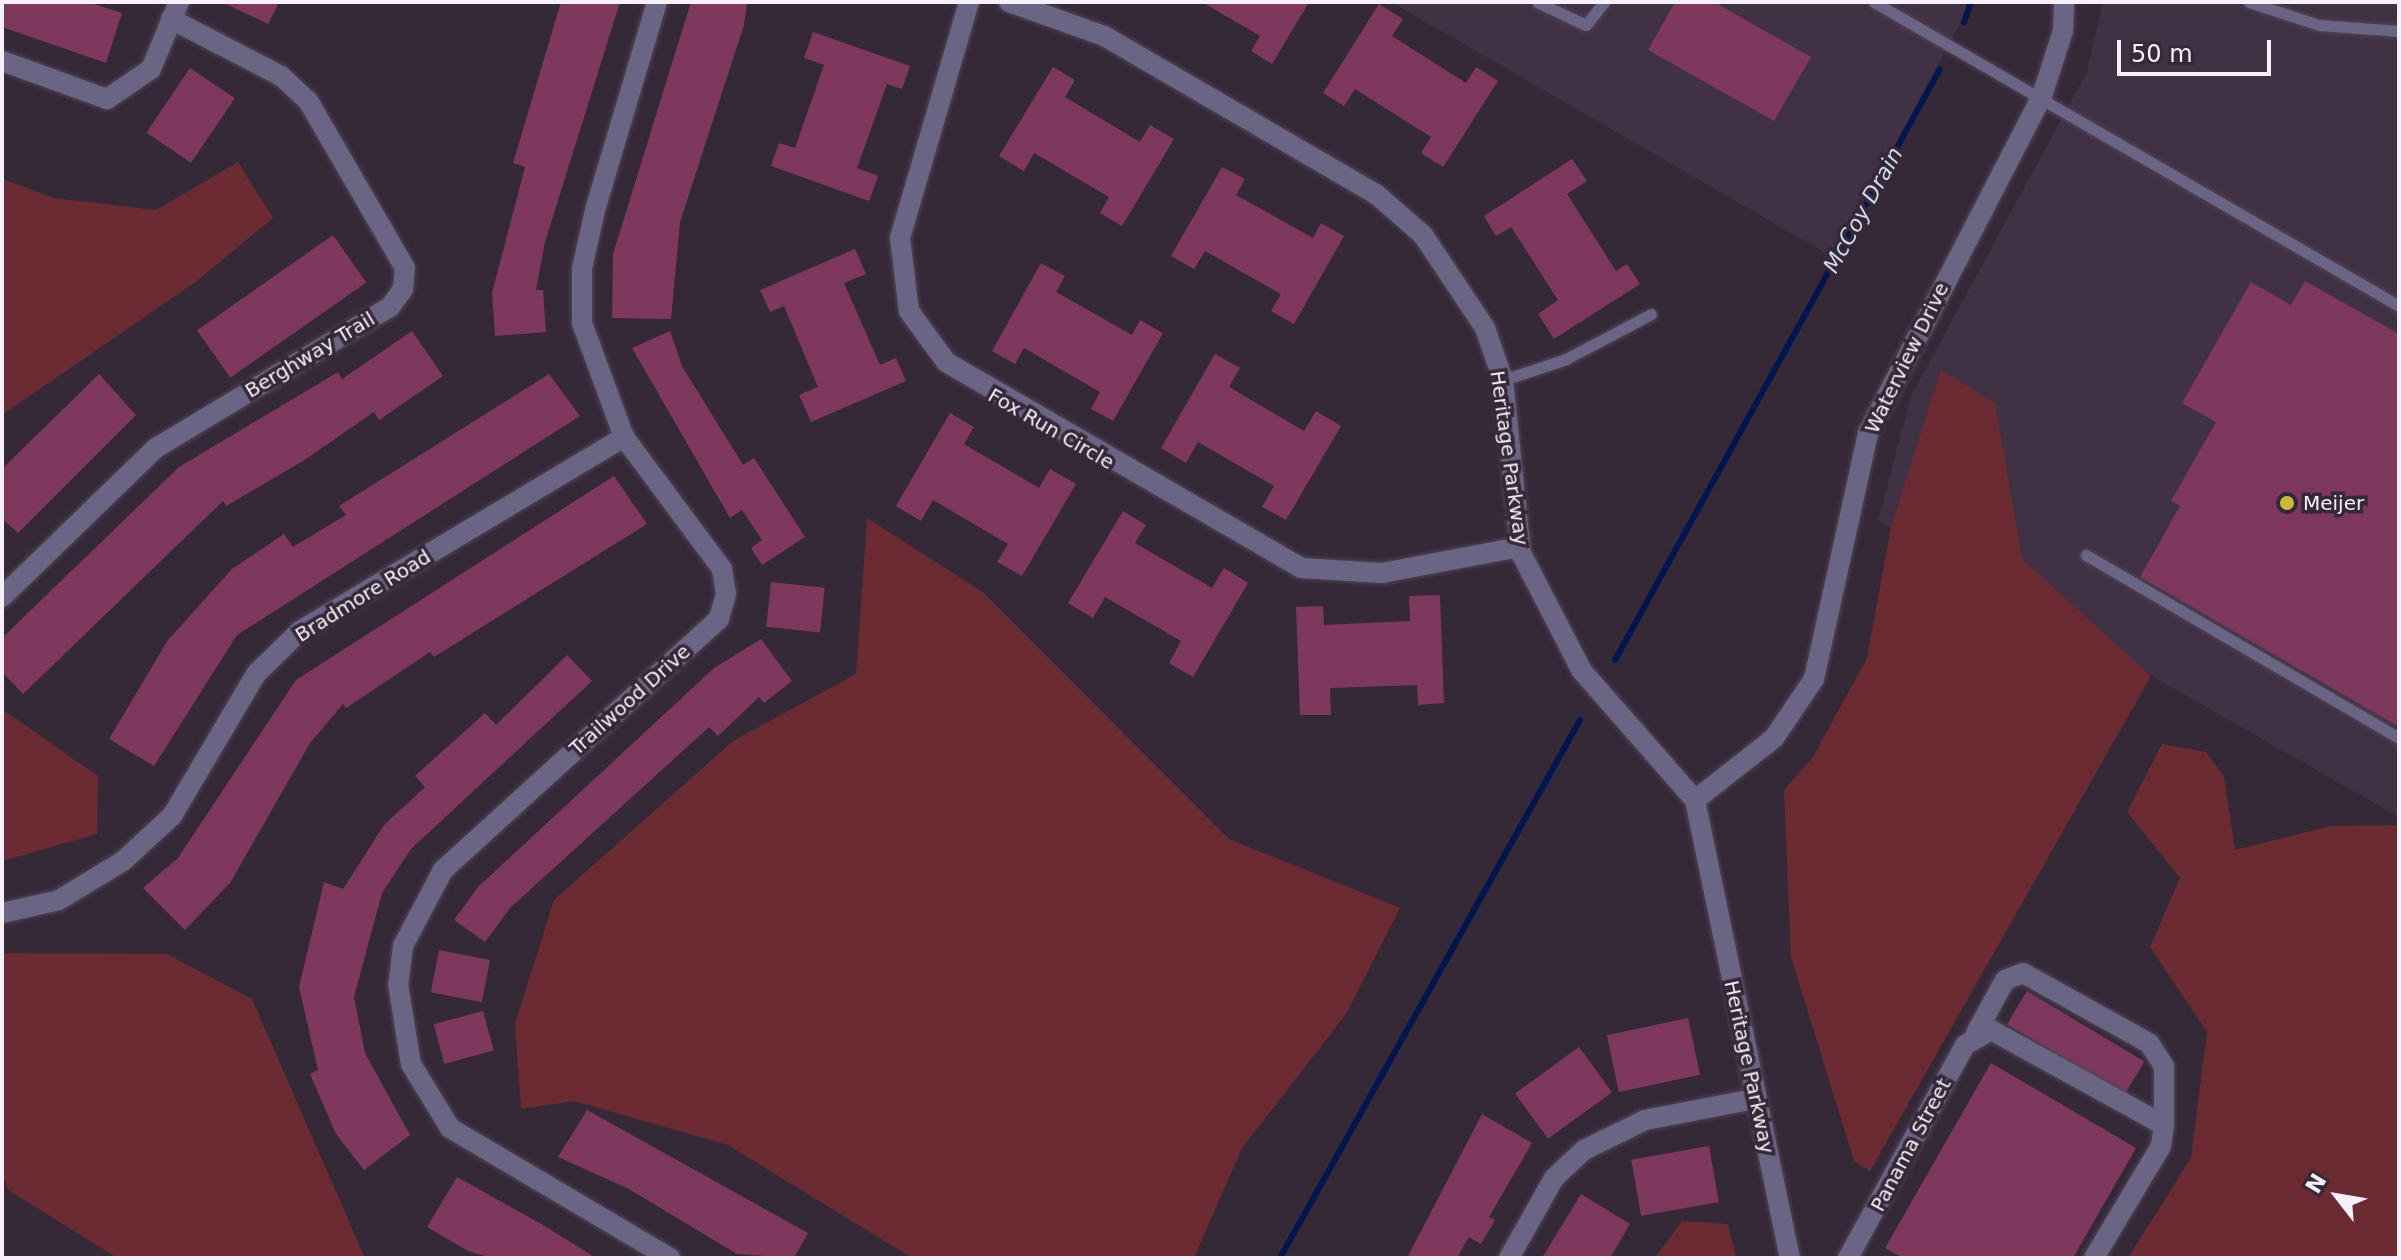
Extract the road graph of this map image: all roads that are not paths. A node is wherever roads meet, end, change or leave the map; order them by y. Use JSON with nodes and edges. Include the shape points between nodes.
{"nodes":[{"id":1,"x":657,"y":2,"type":"edge"},
{"id":2,"x":969,"y":2,"type":"edge"},
{"id":3,"x":1009,"y":2,"type":"edge"},
{"id":4,"x":1537,"y":2,"type":"edge"},
{"id":5,"x":1604,"y":2,"type":"edge"},
{"id":6,"x":1874,"y":2,"type":"edge"},
{"id":7,"x":2064,"y":2,"type":"edge"},
{"id":8,"x":2080,"y":2,"type":"edge"},
{"id":9,"x":2249,"y":2,"type":"edge"},
{"id":10,"x":175,"y":11,"type":"edge"},
{"id":11,"x":2063,"y":31,"type":"junction"},
{"id":12,"x":2399,"y":31,"type":"edge"},
{"id":13,"x":2,"y":61,"type":"edge"},
{"id":14,"x":2042,"y":96,"type":"junction"},
{"id":15,"x":2399,"y":306,"type":"edge"},
{"id":16,"x":1651,"y":314,"type":"dead end"},
{"id":17,"x":1503,"y":380,"type":"junction"},
{"id":18,"x":624,"y":437,"type":"junction"},
{"id":19,"x":1520,"y":547,"type":"junction"},
{"id":20,"x":2086,"y":555,"type":"dead end"},
{"id":21,"x":2,"y":597,"type":"edge"},
{"id":22,"x":2399,"y":738,"type":"edge"},
{"id":23,"x":1695,"y":800,"type":"junction"},
{"id":24,"x":2,"y":913,"type":"edge"},
{"id":25,"x":1976,"y":1033,"type":"junction"},
{"id":26,"x":1754,"y":1099,"type":"junction"},
{"id":27,"x":2164,"y":1125,"type":"junction"},
{"id":28,"x":1852,"y":1257,"type":"edge"},
{"id":29,"x":670,"y":1258,"type":"edge"},
{"id":30,"x":1509,"y":1258,"type":"edge"},
{"id":31,"x":1790,"y":1258,"type":"edge"},
{"id":32,"x":2094,"y":1258,"type":"edge"}],
"edges":[{"from":1,"to":18,"type":"street","name":"Trailwood Drive","via":[[582,268],[582,323]]},
{"from":2,"to":19,"type":"street","name":"Fox Run Circle","via":[[900,238],[909,311],[946,362],[1301,568],[1382,573]]},
{"from":3,"to":17,"type":"street","name":"Heritage Parkway","via":[[1104,36],[1376,194],[1423,235],[1485,328]]},
{"from":4,"to":5,"type":"lane","via":[[1586,25]]},
{"from":6,"to":14,"type":"lane"},
{"from":7,"to":11,"type":"street","name":"Waterview Drive"},
{"from":8,"to":11,"type":"street","name":"Waterview Drive"},
{"from":9,"to":12,"type":"lane","via":[[2319,25]]},
{"from":10,"to":13,"type":"street","via":[[151,69],[107,99]]},
{"from":10,"to":21,"type":"street","name":"Berghway Trail","via":[[281,76],[308,101],[405,268],[403,289],[390,307],[156,448]]},
{"from":11,"to":14,"type":"street","name":"Waterview Drive"},
{"from":14,"to":15,"type":"lane"},
{"from":14,"to":23,"type":"street","name":"Waterview Drive","via":[[1868,433],[1814,679],[1774,738]]},
{"from":16,"to":17,"type":"lane","via":[[1566,359]]},
{"from":17,"to":19,"type":"street","name":"Heritage Parkway"},
{"from":18,"to":24,"type":"street","name":"Bradmore Road","via":[[300,631],[256,674],[172,816],[123,861],[59,900]]},
{"from":18,"to":29,"type":"street","name":"Trailwood Drive","via":[[722,569],[719,619],[443,870],[403,946],[398,984],[411,1064],[450,1128]]},
{"from":19,"to":23,"type":"street","name":"Heritage Parkway","via":[[1582,671]]},
{"from":20,"to":22,"type":"lane"},
{"from":23,"to":26,"type":"street","name":"Heritage Parkway"},
{"from":25,"to":27,"type":"street","via":[[1991,1030]]},
{"from":25,"to":27,"type":"street","name":"Panama Street","via":[[2005,980],[2023,973],[2149,1043],[2164,1066]]},
{"from":25,"to":28,"type":"street","name":"Panama Street"},
{"from":26,"to":30,"type":"street","via":[[1645,1120],[1584,1150],[1554,1178]]},
{"from":26,"to":31,"type":"street","name":"Heritage Parkway"},
{"from":27,"to":32,"type":"street","name":"Panama Street","via":[[2161,1146]]}]}
